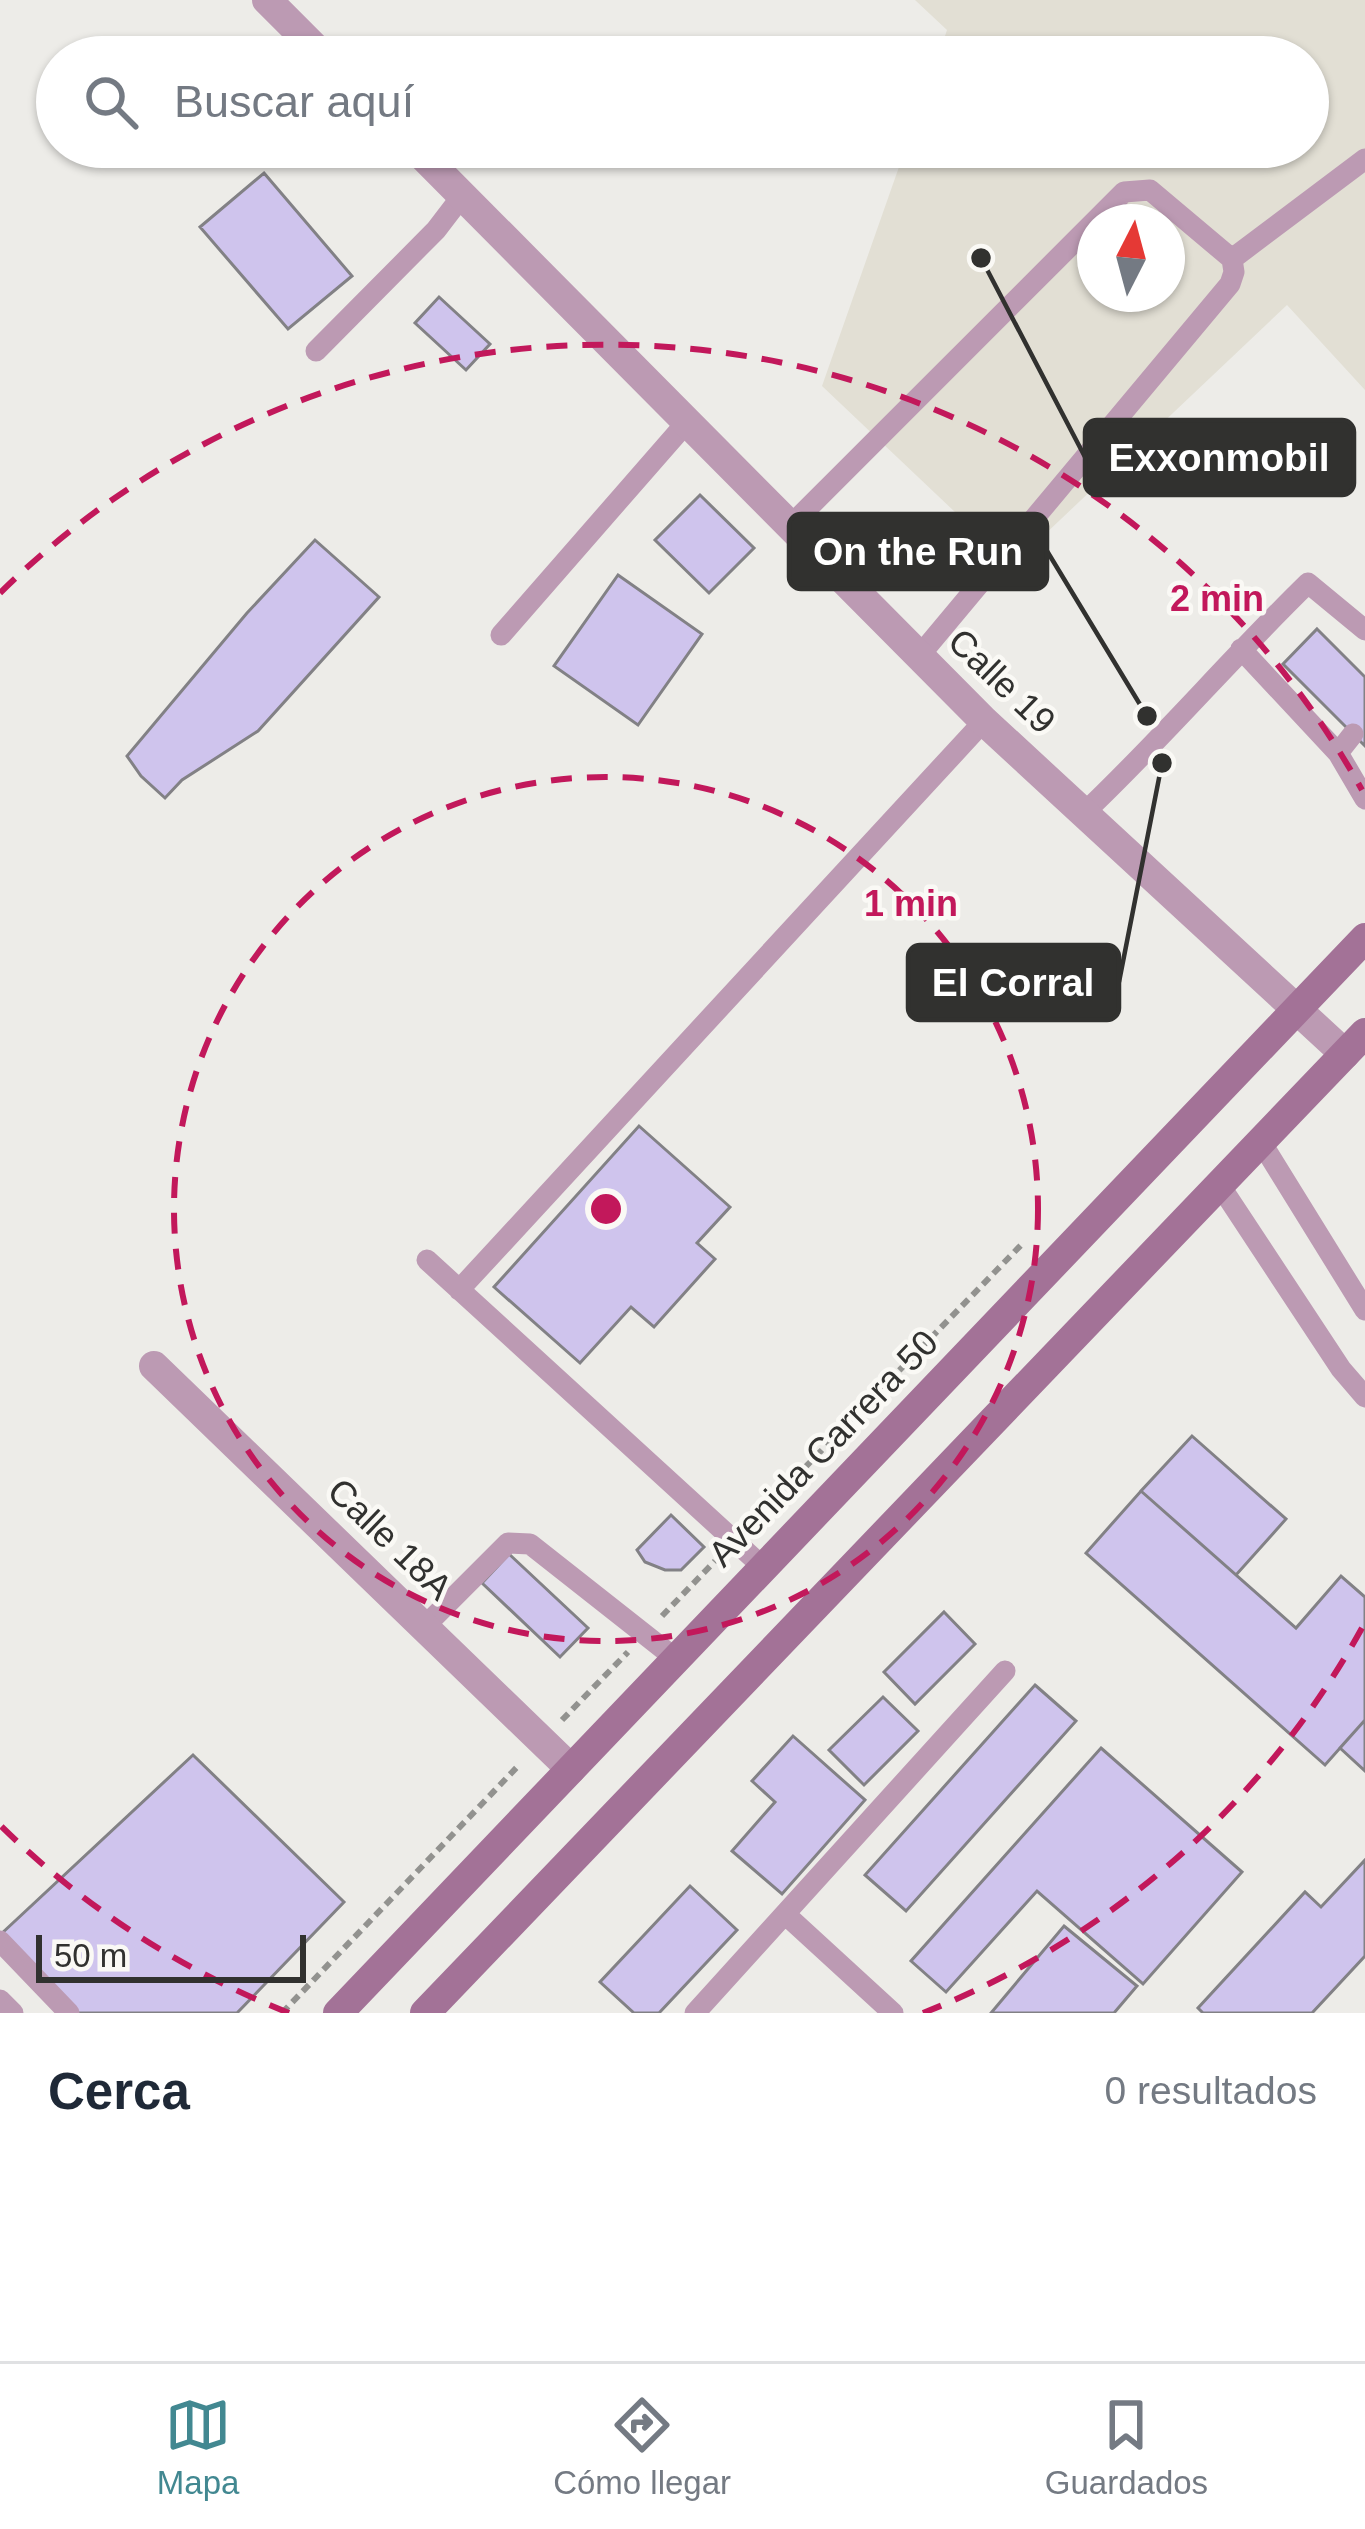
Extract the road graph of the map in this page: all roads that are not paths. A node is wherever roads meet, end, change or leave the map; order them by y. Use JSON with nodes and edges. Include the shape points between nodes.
{"nodes":[{"id":1,"x":268,"y":0,"type":"edge"},
{"id":2,"x":303,"y":36,"type":"edge"},
{"id":3,"x":1365,"y":159,"type":"edge"},
{"id":4,"x":435,"y":168,"type":"edge"},
{"id":5,"x":462,"y":196,"type":"junction"},
{"id":6,"x":1232,"y":260,"type":"junction"},
{"id":7,"x":316,"y":350,"type":"dead end"},
{"id":8,"x":687,"y":422,"type":"junction"},
{"id":9,"x":790,"y":526,"type":"junction"},
{"id":10,"x":1365,"y":630,"type":"edge"},
{"id":11,"x":500,"y":635,"type":"dead end"},
{"id":12,"x":1241,"y":649,"type":"junction"},
{"id":13,"x":920,"y":655,"type":"junction"},
{"id":14,"x":984,"y":721,"type":"junction"},
{"id":15,"x":1353,"y":734,"type":"dead end"},
{"id":16,"x":1338,"y":753,"type":"junction"},
{"id":17,"x":1365,"y":799,"type":"edge"},
{"id":18,"x":1084,"y":813,"type":"junction"},
{"id":19,"x":1365,"y":938,"type":"edge"},
{"id":20,"x":1296,"y":1008,"type":"junction"},
{"id":21,"x":1355,"y":1043,"type":"edge"},
{"id":22,"x":1261,"y":1142,"type":"junction"},
{"id":23,"x":1219,"y":1184,"type":"junction"},
{"id":24,"x":427,"y":1260,"type":"dead end"},
{"id":25,"x":460,"y":1289,"type":"junction"},
{"id":26,"x":1365,"y":1310,"type":"edge"},
{"id":27,"x":154,"y":1366,"type":"dead end"},
{"id":28,"x":1365,"y":1397,"type":"edge"},
{"id":29,"x":764,"y":1567,"type":"junction"},
{"id":30,"x":424,"y":1627,"type":"junction"},
{"id":31,"x":676,"y":1659,"type":"junction"},
{"id":32,"x":1005,"y":1671,"type":"dead end"},
{"id":33,"x":571,"y":1769,"type":"junction"},
{"id":34,"x":785,"y":1914,"type":"junction"},
{"id":35,"x":0,"y":1941,"type":"edge"},
{"id":36,"x":0,"y":2000,"type":"edge"},
{"id":37,"x":13,"y":2013,"type":"edge"},
{"id":38,"x":69,"y":2013,"type":"edge"},
{"id":39,"x":338,"y":2013,"type":"edge"},
{"id":40,"x":425,"y":2013,"type":"edge"},
{"id":41,"x":695,"y":2013,"type":"edge"},
{"id":42,"x":893,"y":2013,"type":"edge"}],
"edges":[{"from":1,"to":2,"type":"street"},
{"from":3,"to":6,"type":"lane"},
{"from":4,"to":5,"type":"street","name":"Calle 19"},
{"from":5,"to":7,"type":"lane"},
{"from":5,"to":8,"type":"street","name":"Calle 19"},
{"from":6,"to":9,"type":"lane","via":[[1150,190],[1124,192]]},
{"from":6,"to":13,"type":"lane","via":[[1230,284]]},
{"from":8,"to":9,"type":"street","name":"Calle 19"},
{"from":8,"to":11,"type":"lane"},
{"from":9,"to":13,"type":"street","name":"Calle 19"},
{"from":10,"to":12,"type":"lane","via":[[1308,583]]},
{"from":12,"to":16,"type":"lane"},
{"from":12,"to":18,"type":"lane"},
{"from":13,"to":14,"type":"street","name":"Calle 19"},
{"from":14,"to":18,"type":"street","name":"Calle 19"},
{"from":14,"to":25,"type":"lane"},
{"from":15,"to":16,"type":"lane"},
{"from":16,"to":17,"type":"lane"},
{"from":18,"to":20,"type":"street","name":"Calle 19"},
{"from":19,"to":20,"type":"main road","name":"Avenida Carrera 50"},
{"from":20,"to":21,"type":"street","name":"Calle 19"},
{"from":20,"to":29,"type":"main road","name":"Avenida Carrera 50"},
{"from":21,"to":22,"type":"main road"},
{"from":22,"to":23,"type":"main road"},
{"from":22,"to":26,"type":"lane"},
{"from":23,"to":28,"type":"lane"},
{"from":23,"to":40,"type":"main road"},
{"from":24,"to":25,"type":"lane"},
{"from":25,"to":29,"type":"lane"},
{"from":27,"to":30,"type":"street","name":"Calle 18A"},
{"from":29,"to":31,"type":"main road","name":"Avenida Carrera 50"},
{"from":30,"to":31,"type":"lane","via":[[508,1543],[520,1541]]},
{"from":30,"to":33,"type":"street","name":"Calle 18A"},
{"from":31,"to":33,"type":"main road","name":"Avenida Carrera 50"},
{"from":32,"to":34,"type":"lane"},
{"from":33,"to":39,"type":"main road","name":"Avenida Carrera 50"},
{"from":34,"to":41,"type":"lane"},
{"from":34,"to":42,"type":"lane"},
{"from":35,"to":38,"type":"lane"},
{"from":36,"to":37,"type":"lane"}]}
